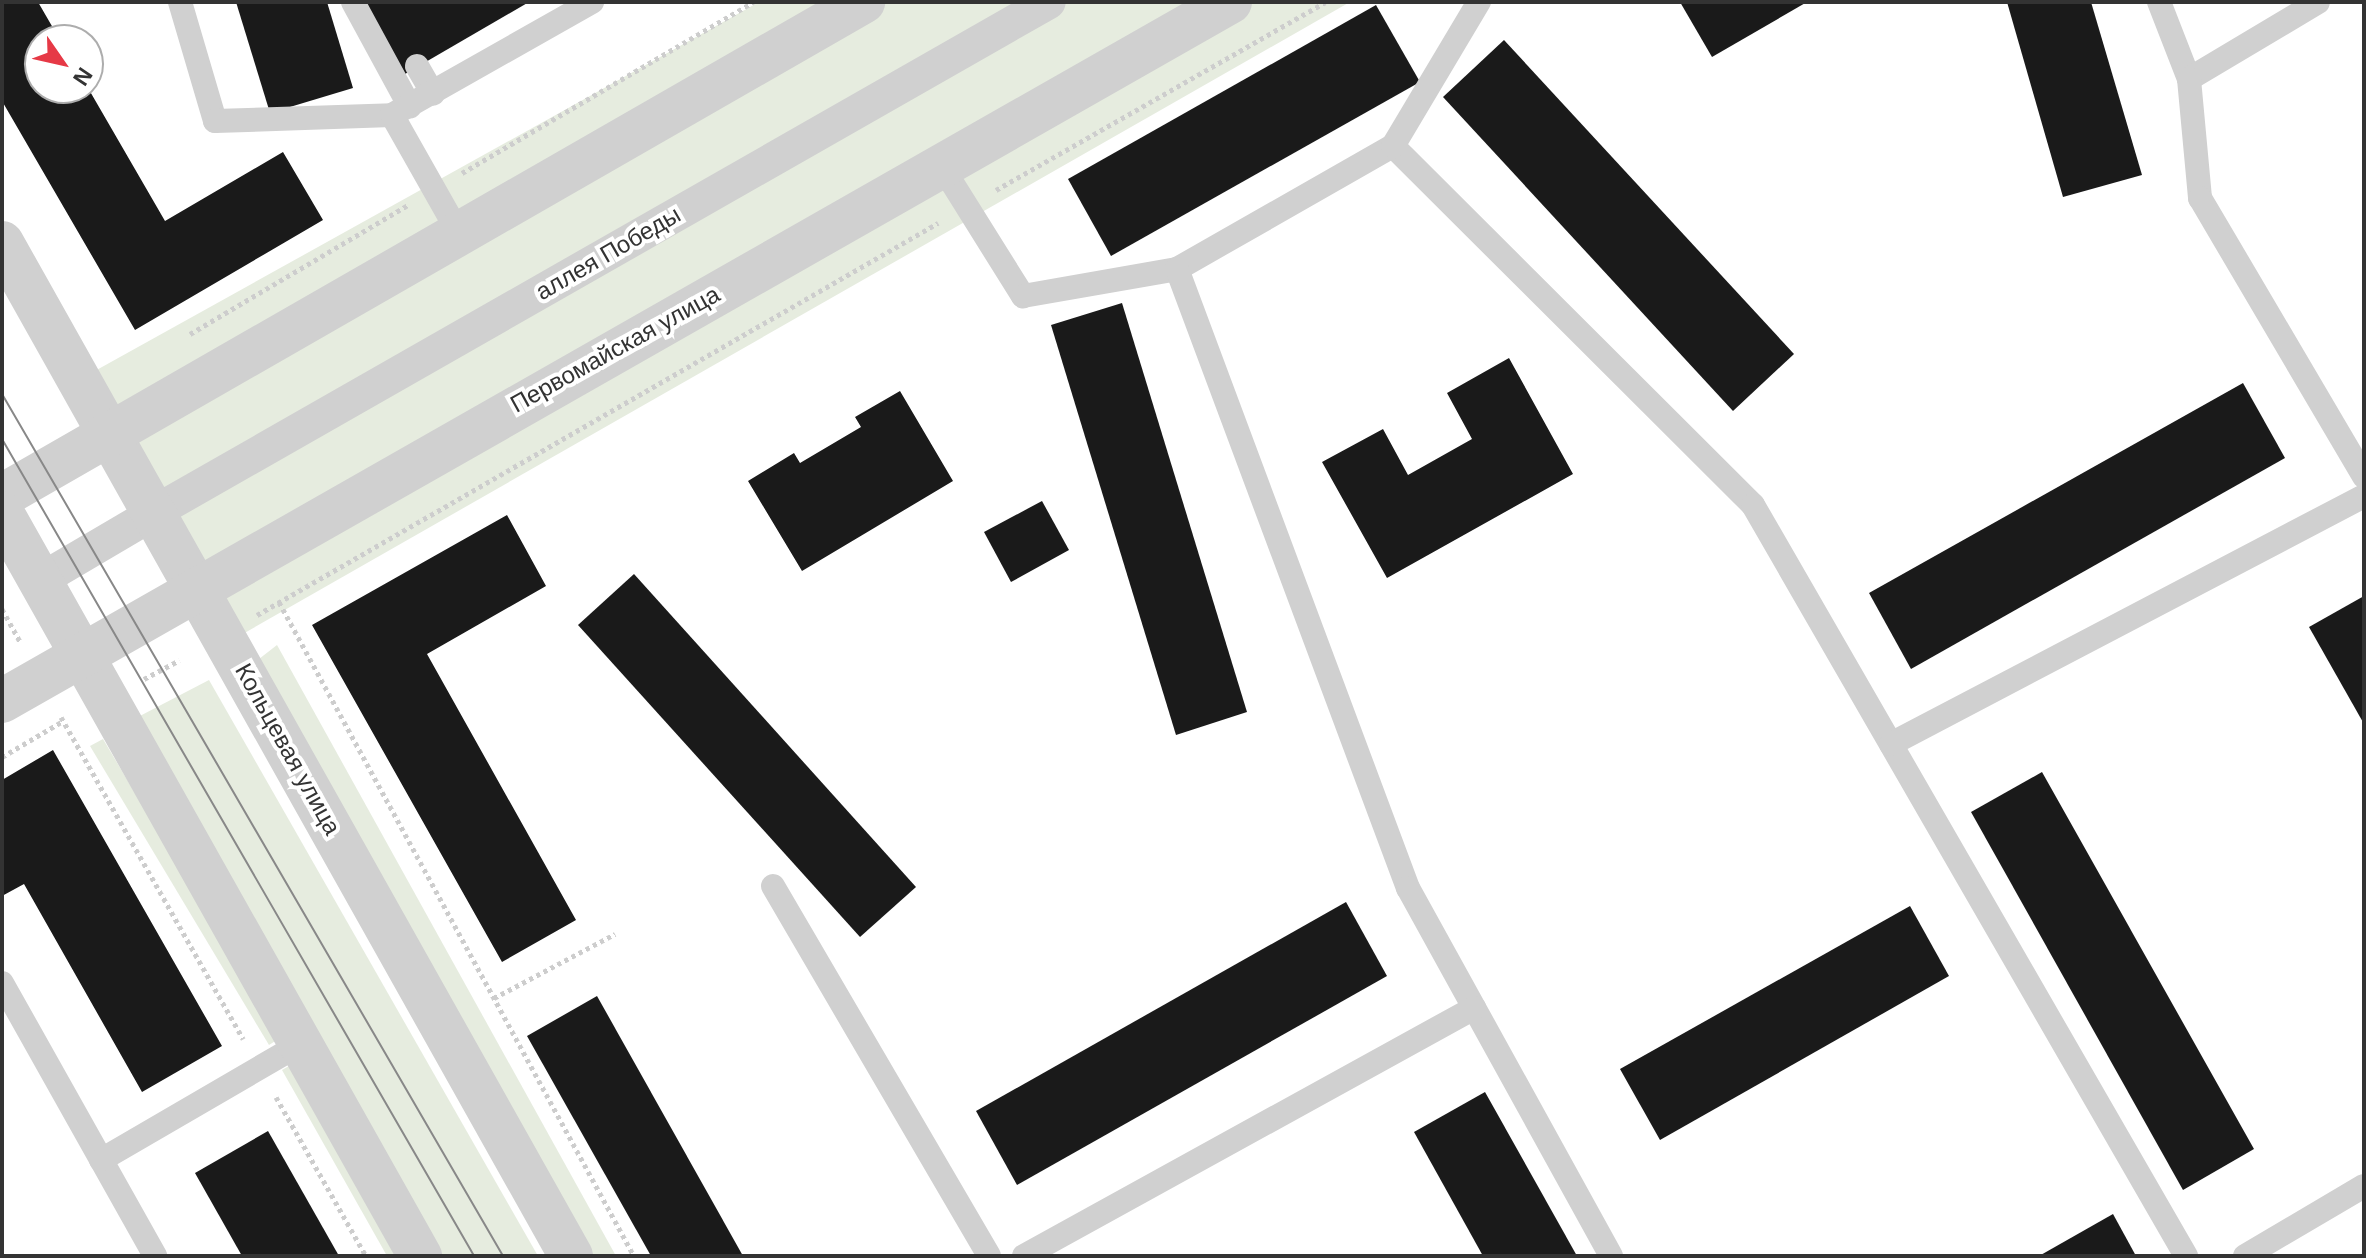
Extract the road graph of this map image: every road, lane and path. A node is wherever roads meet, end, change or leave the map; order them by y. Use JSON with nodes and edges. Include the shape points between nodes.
{"nodes":[{"id":1,"x":180,"y":2,"type":"edge"},
{"id":2,"x":353,"y":2,"type":"edge"},
{"id":3,"x":592,"y":2,"type":"edge"},
{"id":4,"x":754,"y":2,"type":"edge"},
{"id":5,"x":863,"y":2,"type":"edge"},
{"id":6,"x":1049,"y":2,"type":"edge"},
{"id":7,"x":1230,"y":2,"type":"edge"},
{"id":8,"x":1325,"y":2,"type":"edge"},
{"id":9,"x":1479,"y":2,"type":"edge"},
{"id":10,"x":2159,"y":2,"type":"edge"},
{"id":11,"x":2318,"y":2,"type":"edge"},
{"id":12,"x":417,"y":66,"type":"dead end"},
{"id":13,"x":2189,"y":79,"type":"junction"},
{"id":14,"x":433,"y":94,"type":"junction"},
{"id":15,"x":401,"y":111,"type":"junction"},
{"id":16,"x":1393,"y":146,"type":"junction"},
{"id":17,"x":941,"y":165,"type":"junction"},
{"id":18,"x":434,"y":190,"type":"junction"},
{"id":19,"x":966,"y":207,"type":"junction"},
{"id":20,"x":460,"y":235,"type":"junction"},
{"id":21,"x":2,"y":243,"type":"edge"},
{"id":22,"x":1177,"y":269,"type":"junction"},
{"id":23,"x":187,"y":336,"type":"dead end"},
{"id":24,"x":113,"y":433,"type":"junction"},
{"id":25,"x":2364,"y":476,"type":"edge"},
{"id":26,"x":2,"y":496,"type":"edge"},
{"id":27,"x":2364,"y":496,"type":"edge"},
{"id":28,"x":2,"y":513,"type":"edge"},
{"id":29,"x":54,"y":572,"type":"dead end"},
{"id":30,"x":196,"y":586,"type":"junction"},
{"id":31,"x":279,"y":602,"type":"junction"},
{"id":32,"x":253,"y":617,"type":"dead end"},
{"id":33,"x":79,"y":658,"type":"junction"},
{"id":34,"x":179,"y":660,"type":"dead end"},
{"id":35,"x":134,"y":685,"type":"dead end"},
{"id":36,"x":2,"y":701,"type":"edge"},
{"id":37,"x":71,"y":717,"type":"dead end"},
{"id":38,"x":63,"y":721,"type":"junction"},
{"id":39,"x":1891,"y":744,"type":"junction"},
{"id":40,"x":2,"y":757,"type":"edge"},
{"id":41,"x":773,"y":886,"type":"dead end"},
{"id":42,"x":615,"y":934,"type":"dead end"},
{"id":43,"x":2,"y":983,"type":"edge"},
{"id":44,"x":494,"y":998,"type":"junction"},
{"id":45,"x":1474,"y":1008,"type":"junction"},
{"id":46,"x":300,"y":1044,"type":"junction"},
{"id":47,"x":259,"y":1066,"type":"junction"},
{"id":48,"x":101,"y":1160,"type":"junction"},
{"id":49,"x":2364,"y":1186,"type":"edge"},
{"id":50,"x":155,"y":1256,"type":"edge"},
{"id":51,"x":366,"y":1256,"type":"edge"},
{"id":52,"x":420,"y":1256,"type":"edge"},
{"id":53,"x":571,"y":1256,"type":"edge"},
{"id":54,"x":634,"y":1256,"type":"edge"},
{"id":55,"x":989,"y":1256,"type":"edge"},
{"id":56,"x":1024,"y":1256,"type":"edge"},
{"id":57,"x":1611,"y":1256,"type":"edge"},
{"id":58,"x":2186,"y":1256,"type":"edge"},
{"id":59,"x":2245,"y":1256,"type":"edge"}],
"edges":[{"from":1,"to":15,"type":"lane","via":[[215,121]]},
{"from":2,"to":15,"type":"lane"},
{"from":3,"to":14,"type":"lane"},
{"from":4,"to":18,"type":"path"},
{"from":5,"to":20,"type":"street"},
{"from":6,"to":29,"type":"street","name":"аллея Победы"},
{"from":7,"to":17,"type":"street","name":"Первомайская улица"},
{"from":8,"to":19,"type":"path"},
{"from":9,"to":16,"type":"lane"},
{"from":10,"to":13,"type":"lane"},
{"from":11,"to":13,"type":"lane"},
{"from":12,"to":14,"type":"lane"},
{"from":13,"to":25,"type":"lane","via":[[2200,198]]},
{"from":14,"to":15,"type":"lane"},
{"from":15,"to":18,"type":"lane"},
{"from":16,"to":22,"type":"lane"},
{"from":16,"to":39,"type":"lane","via":[[1753,505]]},
{"from":17,"to":19,"type":"lane"},
{"from":17,"to":30,"type":"street","name":"Первомайская улица"},
{"from":18,"to":20,"type":"lane"},
{"from":18,"to":23,"type":"path"},
{"from":19,"to":22,"type":"lane","via":[[1023,296]]},
{"from":19,"to":31,"type":"path"},
{"from":20,"to":24,"type":"street"},
{"from":21,"to":24,"type":"street","name":"Кольцевая улица"},
{"from":22,"to":45,"type":"lane","via":[[1408,888]]},
{"from":24,"to":26,"type":"street"},
{"from":24,"to":30,"type":"street","name":"Кольцевая улица"},
{"from":27,"to":39,"type":"lane"},
{"from":28,"to":33,"type":"street"},
{"from":30,"to":33,"type":"street","name":"Первомайская улица"},
{"from":30,"to":53,"type":"street","name":"Кольцевая улица"},
{"from":31,"to":32,"type":"path"},
{"from":31,"to":44,"type":"path"},
{"from":33,"to":36,"type":"street","name":"Первомайская улица"},
{"from":33,"to":46,"type":"street"},
{"from":34,"to":35,"type":"path"},
{"from":37,"to":38,"type":"path"},
{"from":38,"to":40,"type":"path"},
{"from":38,"to":47,"type":"path"},
{"from":39,"to":58,"type":"lane"},
{"from":41,"to":55,"type":"lane"},
{"from":42,"to":44,"type":"path"},
{"from":43,"to":48,"type":"lane"},
{"from":44,"to":54,"type":"path"},
{"from":45,"to":56,"type":"lane"},
{"from":45,"to":57,"type":"lane"},
{"from":46,"to":47,"type":"lane"},
{"from":46,"to":52,"type":"street"},
{"from":47,"to":48,"type":"lane"},
{"from":47,"to":51,"type":"path"},
{"from":48,"to":50,"type":"lane"},
{"from":49,"to":59,"type":"lane"}]}
